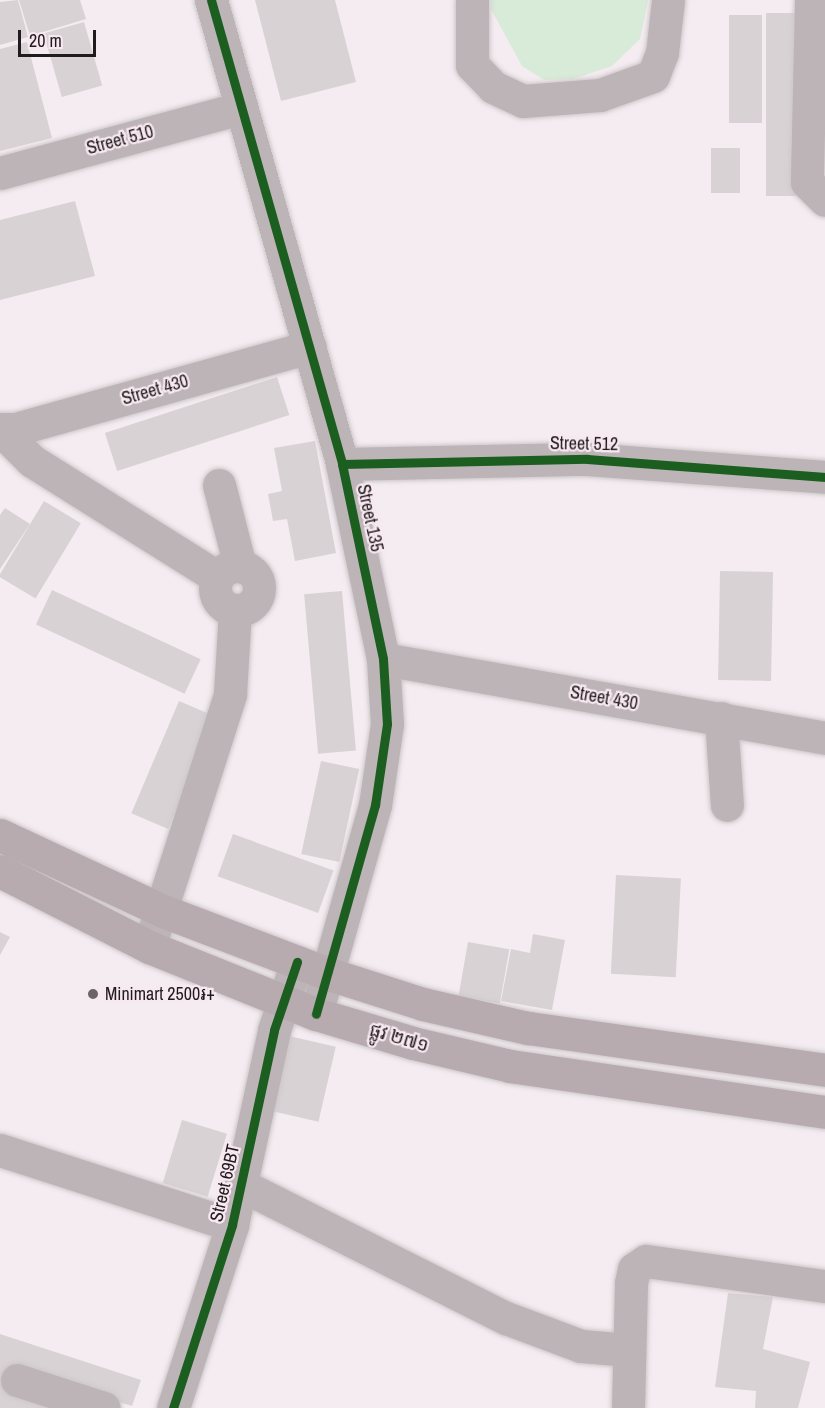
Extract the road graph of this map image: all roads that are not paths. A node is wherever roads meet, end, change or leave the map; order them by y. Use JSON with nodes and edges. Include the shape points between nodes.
{"nodes":[{"id":1,"x":211,"y":0,"type":"edge"},
{"id":2,"x":472,"y":0,"type":"edge"},
{"id":3,"x":668,"y":0,"type":"edge"},
{"id":4,"x":811,"y":0,"type":"edge"},
{"id":5,"x":241,"y":108,"type":"junction"},
{"id":6,"x":0,"y":173,"type":"edge"},
{"id":7,"x":825,"y":200,"type":"edge"},
{"id":8,"x":310,"y":346,"type":"junction"},
{"id":9,"x":0,"y":429,"type":"edge"},
{"id":10,"x":342,"y":464,"type":"junction"},
{"id":11,"x":825,"y":477,"type":"edge"},
{"id":12,"x":219,"y":485,"type":"dead end"},
{"id":13,"x":229,"y":571,"type":"junction"},
{"id":14,"x":383,"y":659,"type":"junction"},
{"id":15,"x":721,"y":718,"type":"junction"},
{"id":16,"x":825,"y":738,"type":"edge"},
{"id":17,"x":727,"y":805,"type":"dead end"},
{"id":18,"x":0,"y":835,"type":"edge"},
{"id":19,"x":0,"y":871,"type":"edge"},
{"id":20,"x":164,"y":911,"type":"junction"},
{"id":21,"x":149,"y":947,"type":"junction"},
{"id":22,"x":297,"y":962,"type":"junction"},
{"id":23,"x":329,"y":974,"type":"junction"},
{"id":24,"x":283,"y":1002,"type":"junction"},
{"id":25,"x":316,"y":1014,"type":"junction"},
{"id":26,"x":825,"y":1070,"type":"edge"},
{"id":27,"x":825,"y":1112,"type":"edge"},
{"id":28,"x":0,"y":1150,"type":"edge"},
{"id":29,"x":243,"y":1186,"type":"junction"},
{"id":30,"x":232,"y":1225,"type":"junction"},
{"id":31,"x":825,"y":1286,"type":"edge"},
{"id":32,"x":628,"y":1350,"type":"junction"},
{"id":33,"x":18,"y":1380,"type":"dead end"},
{"id":34,"x":104,"y":1408,"type":"edge"},
{"id":35,"x":173,"y":1408,"type":"edge"},
{"id":36,"x":628,"y":1408,"type":"edge"}],
"edges":[{"from":1,"to":5,"type":"street","name":"Street 135"},
{"from":2,"to":3,"type":"street","via":[[472,65],[493,87],[523,101],[600,96],[653,76],[663,53]]},
{"from":4,"to":7,"type":"street","via":[[807,182]]},
{"from":5,"to":6,"type":"street","name":"Street 510"},
{"from":5,"to":8,"type":"street","name":"Street 135"},
{"from":8,"to":9,"type":"street","name":"Street 430","via":[[16,429]]},
{"from":8,"to":10,"type":"street","name":"Street 135"},
{"from":9,"to":13,"type":"street","via":[[32,461]]},
{"from":10,"to":11,"type":"street","name":"Street 512","via":[[587,459]]},
{"from":10,"to":14,"type":"street","name":"Street 135"},
{"from":12,"to":13,"type":"street"},
{"from":13,"to":20,"type":"street","via":[[218,599],[235,610],[230,694]]},
{"from":14,"to":15,"type":"street","name":"Street 430"},
{"from":14,"to":23,"type":"street","name":"Street 135","via":[[387,724],[375,805]]},
{"from":15,"to":16,"type":"street","name":"Street 430"},
{"from":15,"to":17,"type":"street"},
{"from":18,"to":20,"type":"main road"},
{"from":19,"to":21,"type":"main road","name":"ផ្លូវ ២៧១"},
{"from":20,"to":21,"type":"street"},
{"from":20,"to":22,"type":"main road"},
{"from":21,"to":24,"type":"main road","name":"ផ្លូវ ២៧១"},
{"from":22,"to":23,"type":"main road"},
{"from":22,"to":24,"type":"street","name":"Street 69BT"},
{"from":23,"to":25,"type":"street","name":"Street 135"},
{"from":23,"to":26,"type":"main road","via":[[423,1004],[528,1028]]},
{"from":24,"to":25,"type":"main road","name":"ផ្លូវ ២៧១"},
{"from":24,"to":29,"type":"street","name":"Street 69BT"},
{"from":25,"to":27,"type":"main road","name":"ផ្លូវ ២៧១","via":[[510,1066]]},
{"from":28,"to":30,"type":"street"},
{"from":29,"to":30,"type":"street","name":"Street 69BT"},
{"from":29,"to":32,"type":"street","via":[[506,1318],[580,1346]]},
{"from":30,"to":35,"type":"street","name":"Street 69BT"},
{"from":31,"to":32,"type":"street","via":[[646,1261],[634,1269],[631,1282]]},
{"from":32,"to":36,"type":"street"},
{"from":33,"to":34,"type":"street"}]}
